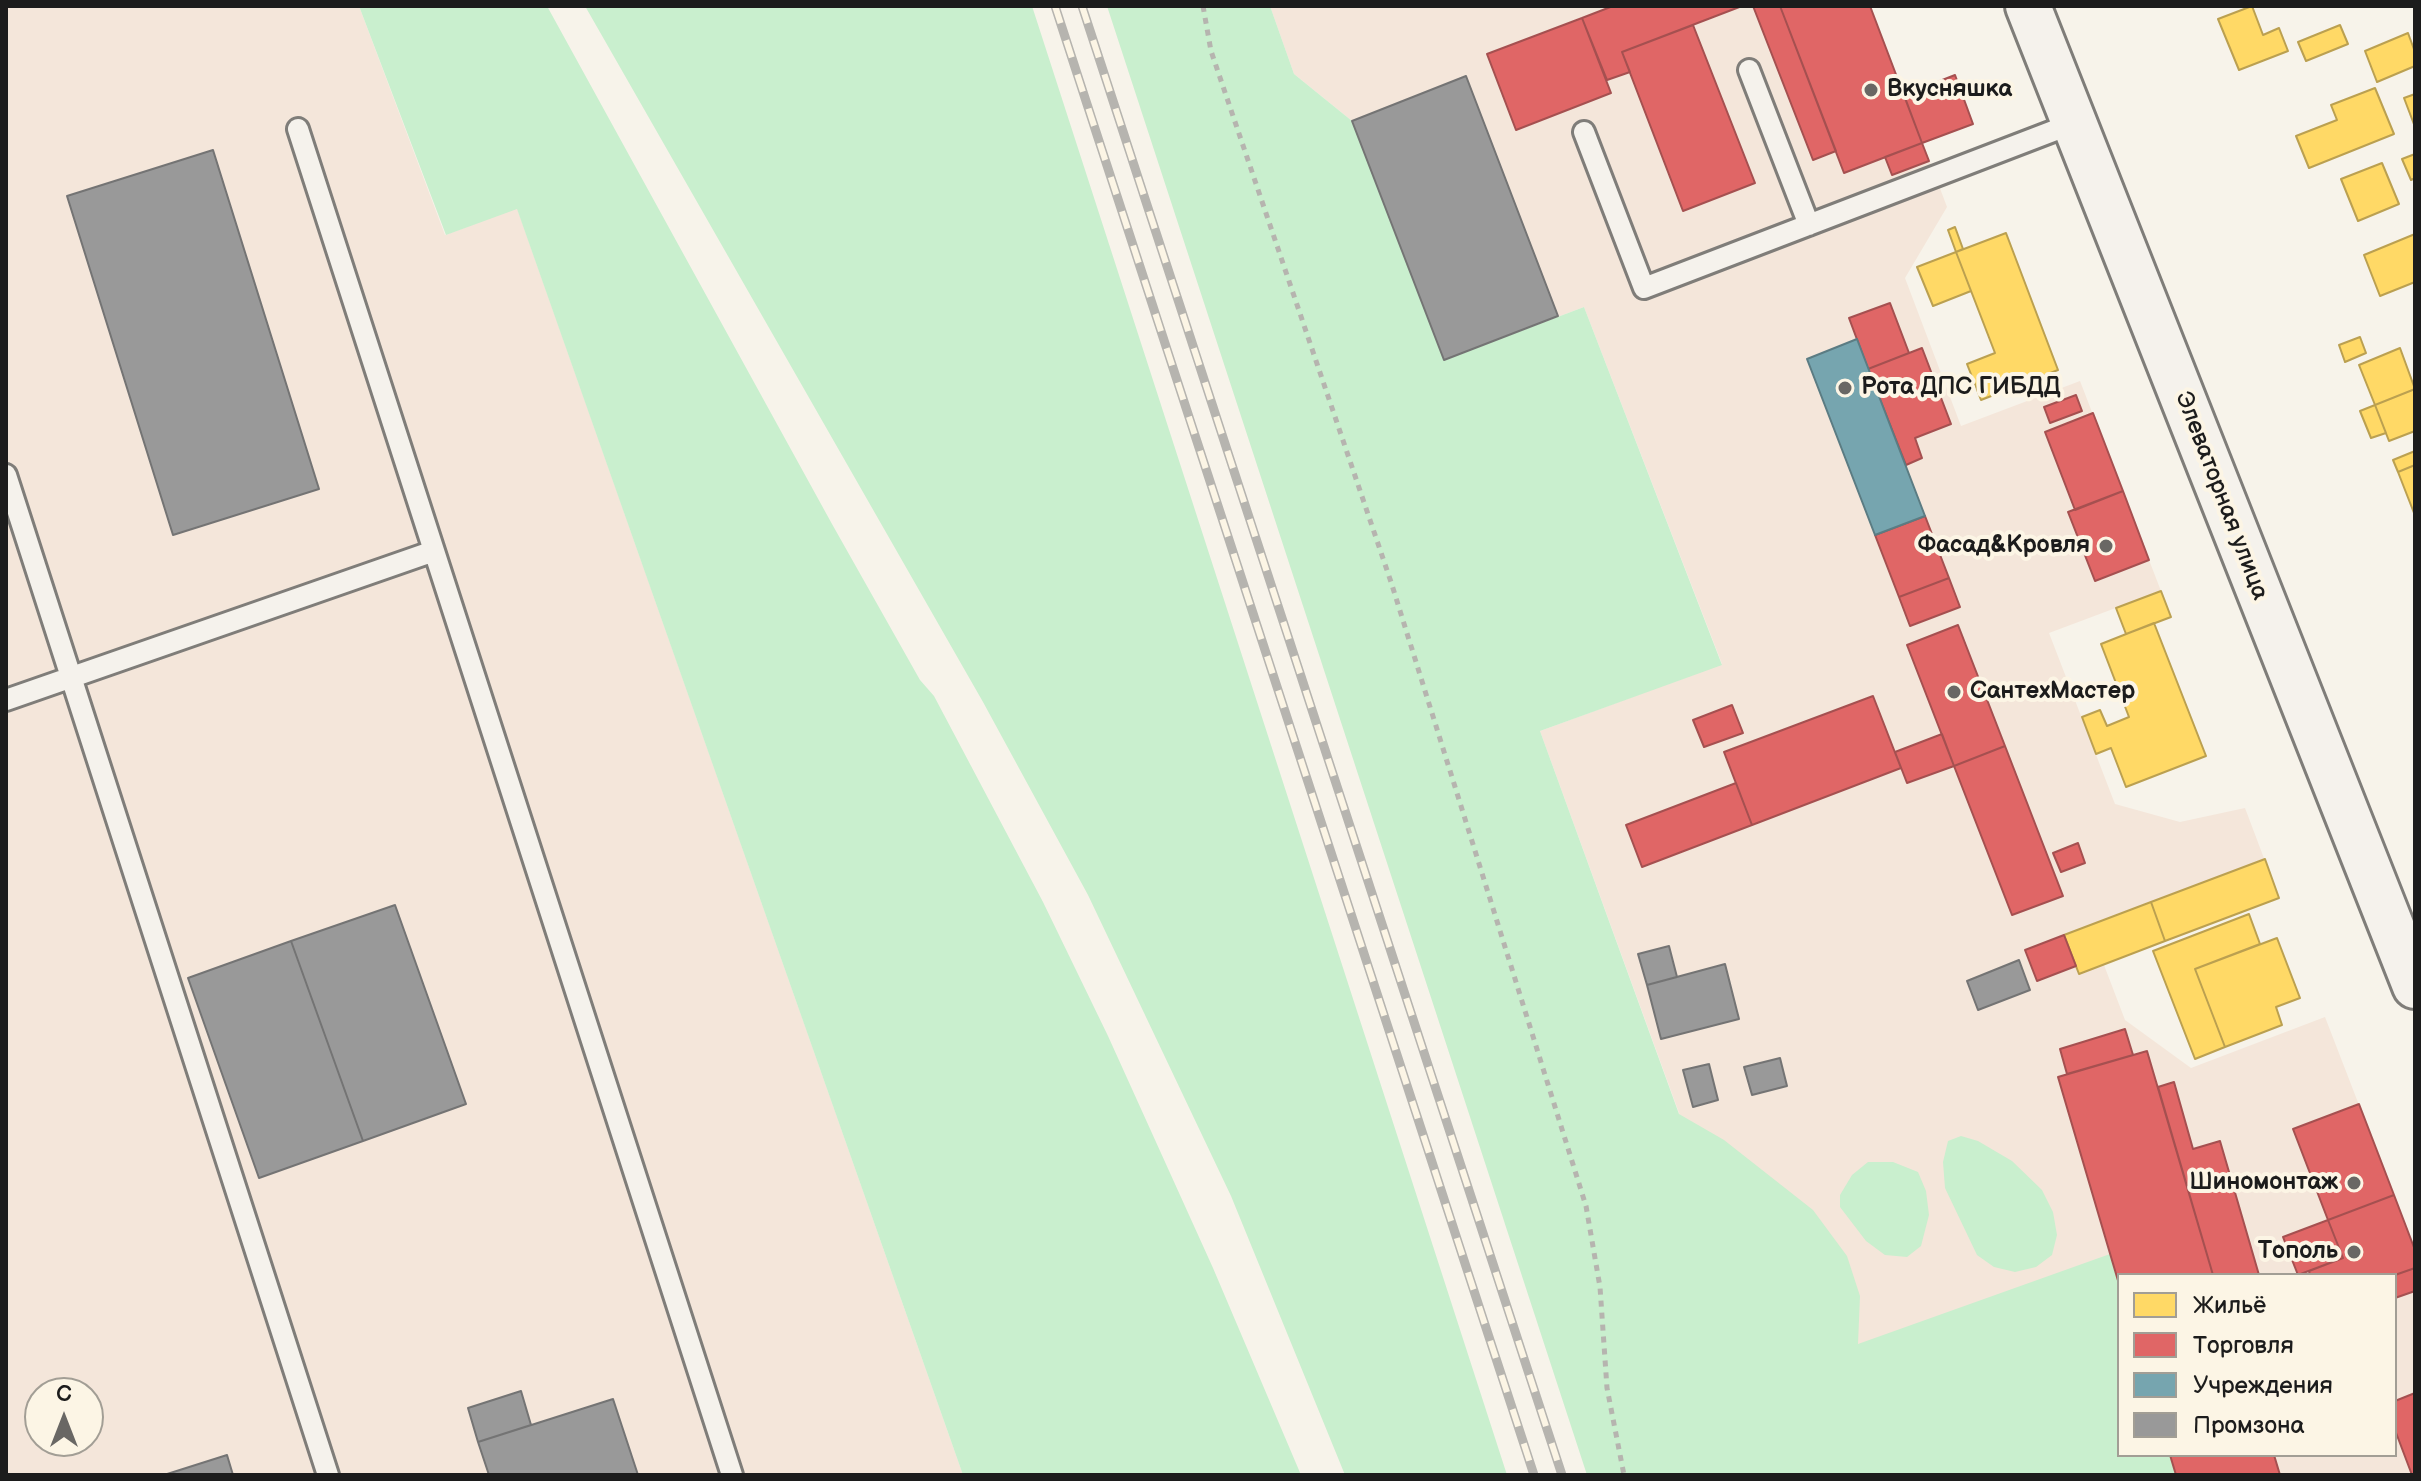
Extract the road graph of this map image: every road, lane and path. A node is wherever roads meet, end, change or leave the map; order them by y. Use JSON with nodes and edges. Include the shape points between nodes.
{"nodes":[{"id":1,"x":1203,"y":6,"type":"edge"},
{"id":2,"x":2028,"y":6,"type":"edge"},
{"id":3,"x":1749,"y":70,"type":"dead end"},
{"id":4,"x":2074,"y":123,"type":"junction"},
{"id":5,"x":298,"y":129,"type":"dead end"},
{"id":6,"x":1584,"y":132,"type":"dead end"},
{"id":7,"x":1809,"y":225,"type":"junction"},
{"id":8,"x":6,"y":475,"type":"edge"},
{"id":9,"x":434,"y":551,"type":"junction"},
{"id":10,"x":71,"y":677,"type":"junction"},
{"id":11,"x":6,"y":700,"type":"edge"},
{"id":12,"x":2415,"y":986,"type":"edge"},
{"id":13,"x":328,"y":1475,"type":"edge"},
{"id":14,"x":732,"y":1475,"type":"edge"},
{"id":15,"x":1624,"y":1475,"type":"edge"}],
"edges":[{"from":1,"to":15,"type":"path","via":[[1211,51],[1391,582],[1586,1206],[1600,1287],[1607,1388]]},
{"from":2,"to":4,"type":"street","name":"Элеваторная улица"},
{"from":3,"to":7,"type":"lane"},
{"from":4,"to":7,"type":"lane"},
{"from":4,"to":12,"type":"street","name":"Элеваторная улица"},
{"from":5,"to":9,"type":"lane"},
{"from":6,"to":7,"type":"lane","via":[[1644,288]]},
{"from":8,"to":10,"type":"lane"},
{"from":9,"to":10,"type":"lane"},
{"from":9,"to":14,"type":"lane"},
{"from":10,"to":11,"type":"lane"},
{"from":10,"to":13,"type":"lane"}]}
